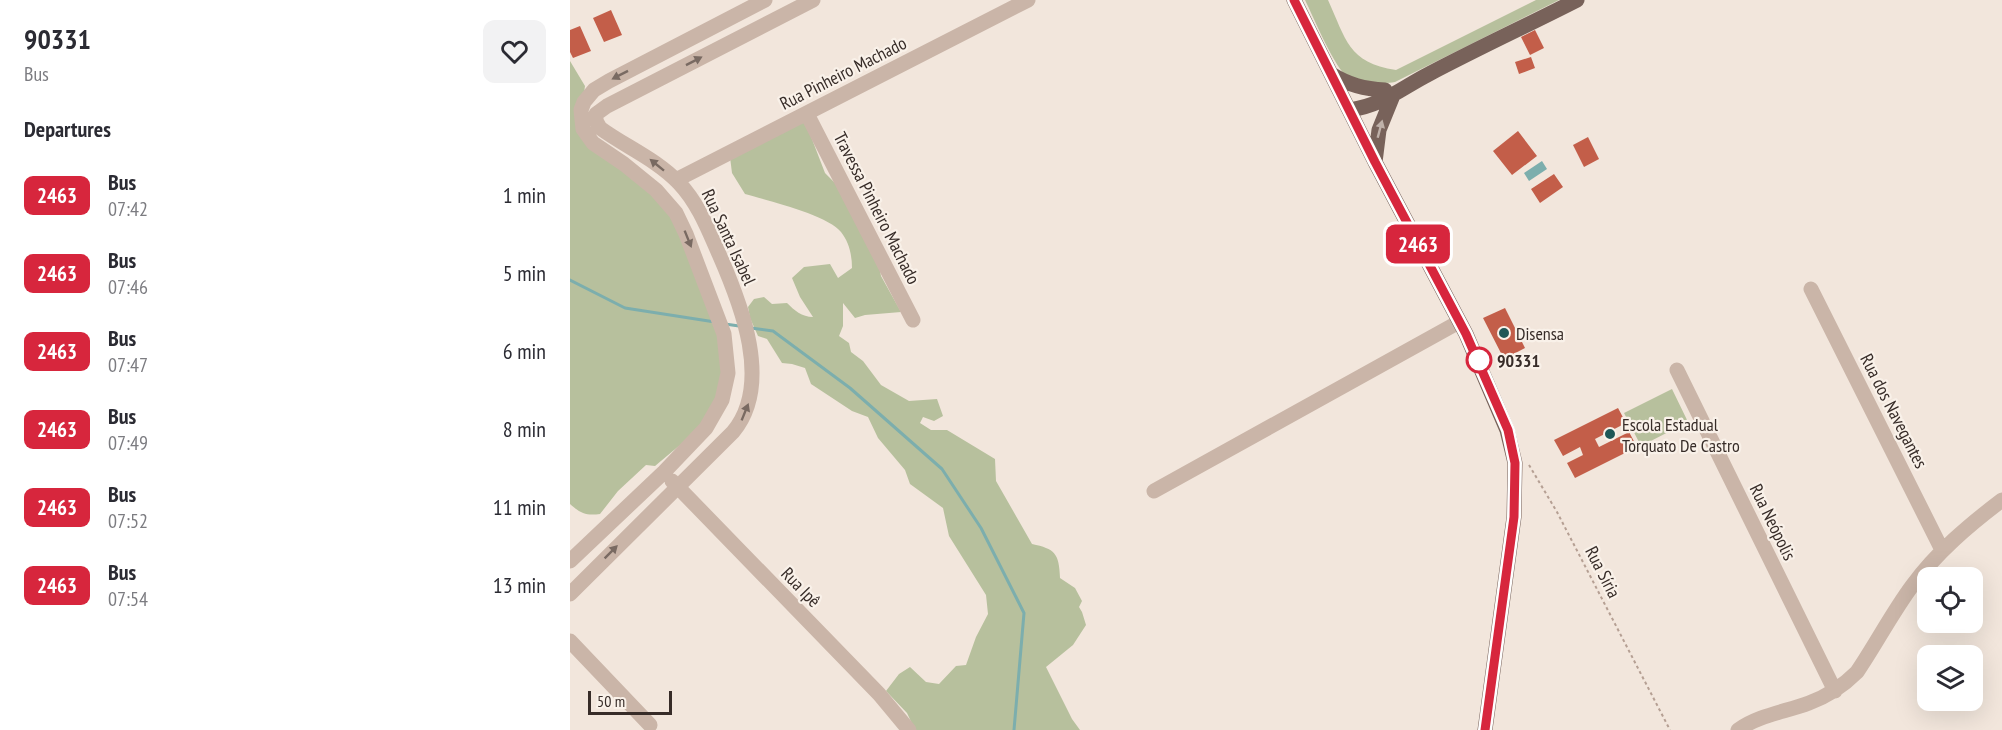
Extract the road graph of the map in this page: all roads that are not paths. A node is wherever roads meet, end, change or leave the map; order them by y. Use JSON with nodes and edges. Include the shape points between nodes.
{"nodes":[{"id":1,"x":765,"y":0,"type":"edge"},
{"id":2,"x":813,"y":0,"type":"edge"},
{"id":3,"x":1028,"y":0,"type":"edge"},
{"id":4,"x":1294,"y":0,"type":"edge"},
{"id":5,"x":1577,"y":0,"type":"edge"},
{"id":6,"x":1330,"y":74,"type":"junction"},
{"id":7,"x":1388,"y":94,"type":"junction"},
{"id":8,"x":1350,"y":110,"type":"junction"},
{"id":9,"x":807,"y":114,"type":"junction"},
{"id":10,"x":1375,"y":162,"type":"junction"},
{"id":11,"x":676,"y":180,"type":"junction"},
{"id":12,"x":1811,"y":289,"type":"dead end"},
{"id":13,"x":912,"y":320,"type":"dead end"},
{"id":14,"x":1459,"y":322,"type":"junction"},
{"id":15,"x":1677,"y":370,"type":"dead end"},
{"id":16,"x":664,"y":472,"type":"junction"},
{"id":17,"x":677,"y":487,"type":"junction"},
{"id":18,"x":1154,"y":491,"type":"dead end"},
{"id":19,"x":2002,"y":500,"type":"edge"},
{"id":20,"x":1942,"y":550,"type":"junction"},
{"id":21,"x":570,"y":561,"type":"edge"},
{"id":22,"x":570,"y":594,"type":"edge"},
{"id":23,"x":570,"y":641,"type":"edge"},
{"id":24,"x":1835,"y":691,"type":"junction"},
{"id":25,"x":650,"y":725,"type":"dead end"},
{"id":26,"x":909,"y":730,"type":"edge"},
{"id":27,"x":1485,"y":730,"type":"edge"},
{"id":28,"x":1738,"y":730,"type":"edge"}],
"edges":[{"from":1,"to":16,"type":"street","name":"Rua Santa Isabel","one_way":true,"via":[[609,81],[588,96],[581,110],[588,138],[656,190],[676,213],[721,323],[728,373],[719,408],[706,428]]},
{"from":11,"to":2,"type":"street","name":"Rua Santa Isabel","one_way":true,"via":[[600,128],[596,114]]},
{"from":3,"to":9,"type":"street","name":"Rua Pinheiro Machado"},
{"from":4,"to":6,"type":"main road"},
{"from":5,"to":7,"type":"main road"},
{"from":6,"to":7,"type":"main road","via":[[1350,85]]},
{"from":6,"to":8,"type":"main road"},
{"from":7,"to":8,"type":"main road","via":[[1367,108]]},
{"from":10,"to":7,"type":"main road","one_way":true},
{"from":8,"to":10,"type":"main road"},
{"from":9,"to":11,"type":"street","name":"Rua Pinheiro Machado"},
{"from":9,"to":13,"type":"street","name":"Travessa Pinheiro Machado"},
{"from":10,"to":14,"type":"main road"},
{"from":17,"to":11,"type":"street","name":"Rua Santa Isabel","one_way":true,"via":[[733,432],[745,415],[751,389],[747,329],[729,276],[695,203]]},
{"from":12,"to":20,"type":"street","name":"Rua dos Navegantes"},
{"from":14,"to":18,"type":"street"},
{"from":14,"to":27,"type":"main road","via":[[1508,430],[1515,463],[1514,517]]},
{"from":15,"to":24,"type":"street","name":"Rua Neópolis"},
{"from":16,"to":17,"type":"street","name":"Rua Ipê"},
{"from":16,"to":21,"type":"street","name":"Rua Santa Isabel"},
{"from":22,"to":17,"type":"street","name":"Rua Santa Isabel","one_way":true},
{"from":17,"to":26,"type":"street","name":"Rua Ipê"},
{"from":19,"to":20,"type":"street"},
{"from":20,"to":24,"type":"street","via":[[1911,587],[1857,672]]},
{"from":23,"to":25,"type":"street"},
{"from":24,"to":28,"type":"street","via":[[1810,703],[1755,719]]}]}
